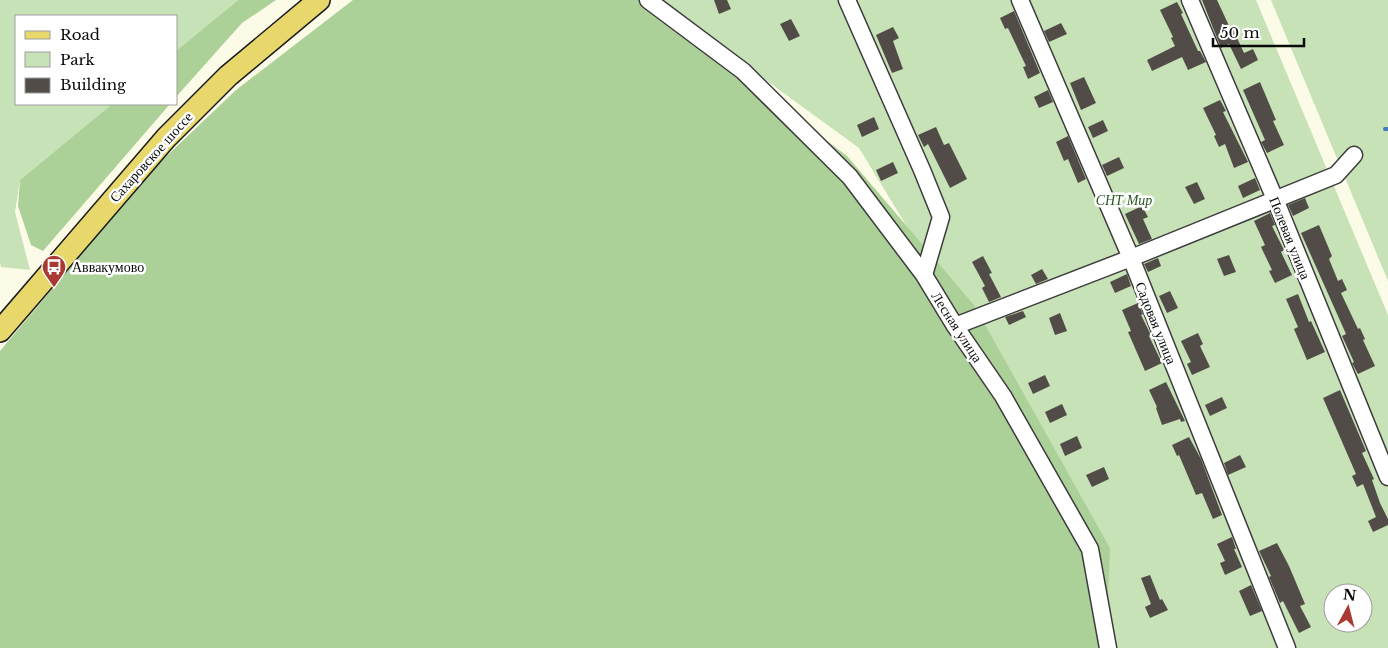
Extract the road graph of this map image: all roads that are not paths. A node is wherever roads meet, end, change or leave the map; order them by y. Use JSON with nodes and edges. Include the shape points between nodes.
{"nodes":[{"id":1,"x":319,"y":0,"type":"edge"},
{"id":2,"x":648,"y":0,"type":"edge"},
{"id":3,"x":847,"y":0,"type":"edge"},
{"id":4,"x":1020,"y":0,"type":"edge"},
{"id":5,"x":1190,"y":0,"type":"edge"},
{"id":6,"x":1354,"y":155,"type":"dead end"},
{"id":7,"x":1275,"y":199,"type":"junction"},
{"id":8,"x":1131,"y":258,"type":"junction"},
{"id":9,"x":924,"y":275,"type":"junction"},
{"id":10,"x":955,"y":326,"type":"junction"},
{"id":11,"x":0,"y":331,"type":"edge"},
{"id":12,"x":1388,"y":477,"type":"edge"},
{"id":13,"x":1108,"y":648,"type":"edge"},
{"id":14,"x":1287,"y":648,"type":"edge"}],
"edges":[{"from":1,"to":11,"type":"main road","name":"Сахаровское шоссе","via":[[228,76],[166,138]]},
{"from":2,"to":9,"type":"street","name":"Лесная улица","via":[[743,71],[843,170]]},
{"from":3,"to":9,"type":"street","via":[[941,217]]},
{"from":4,"to":8,"type":"street","name":"Садовая улица"},
{"from":5,"to":7,"type":"street","name":"Полевая улица"},
{"from":6,"to":7,"type":"street","via":[[1336,175]]},
{"from":7,"to":8,"type":"street"},
{"from":7,"to":12,"type":"street","name":"Полевая улица"},
{"from":8,"to":10,"type":"street"},
{"from":8,"to":14,"type":"street","name":"Садовая улица"},
{"from":9,"to":10,"type":"street","name":"Лесная улица"},
{"from":10,"to":13,"type":"street","name":"Лесная улица","via":[[1002,396],[1090,549]]}]}
